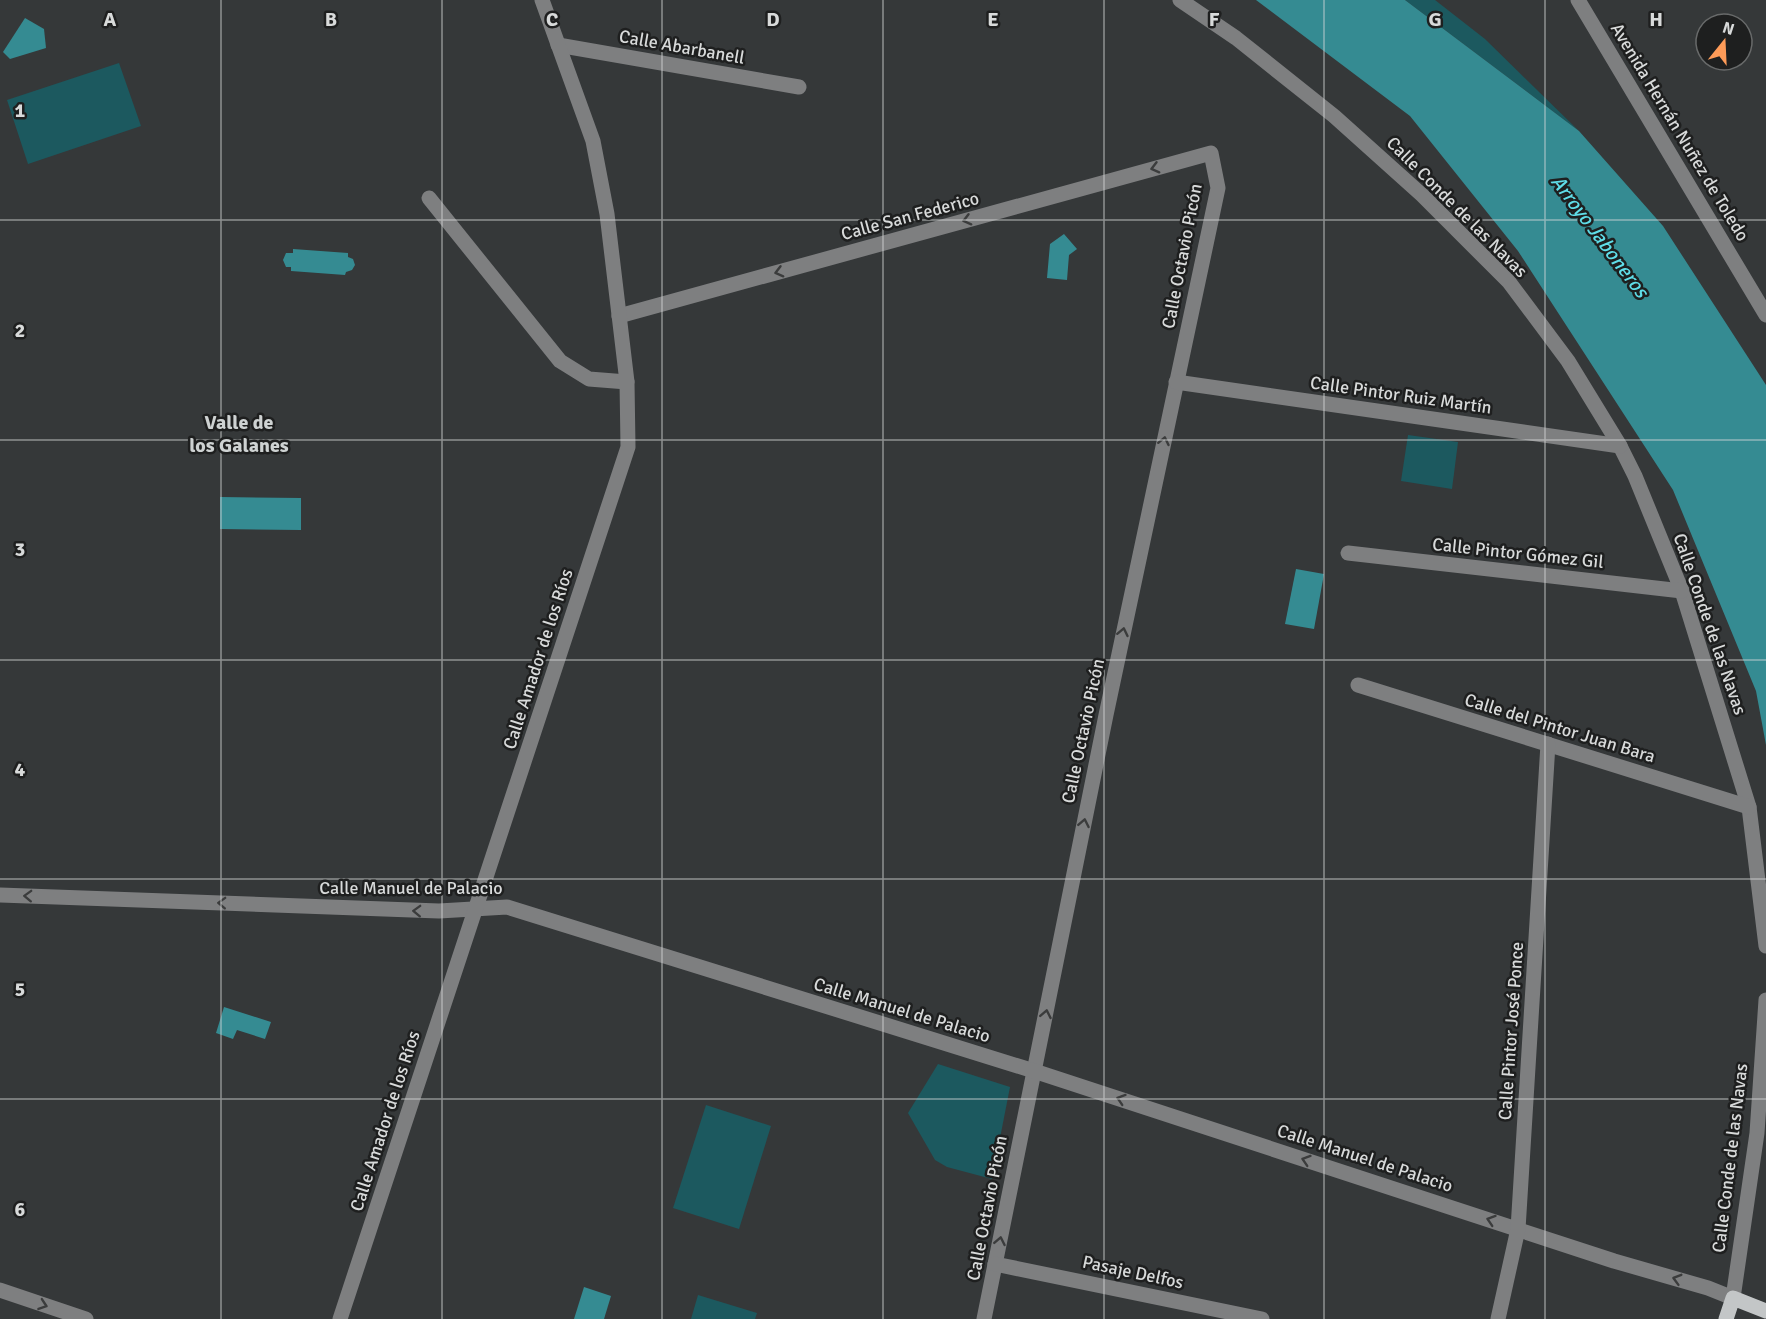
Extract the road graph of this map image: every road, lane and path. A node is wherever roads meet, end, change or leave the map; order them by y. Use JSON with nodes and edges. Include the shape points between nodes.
{"nodes":[{"id":1,"x":542,"y":0,"type":"edge"},
{"id":2,"x":1180,"y":0,"type":"edge"},
{"id":3,"x":1578,"y":0,"type":"edge"},
{"id":4,"x":558,"y":45,"type":"junction"},
{"id":5,"x":799,"y":87,"type":"dead end"},
{"id":6,"x":1211,"y":153,"type":"joint"},
{"id":7,"x":429,"y":198,"type":"dead end"},
{"id":8,"x":1766,"y":315,"type":"edge"},
{"id":9,"x":620,"y":316,"type":"junction"},
{"id":10,"x":627,"y":382,"type":"junction"},
{"id":11,"x":1176,"y":382,"type":"junction"},
{"id":12,"x":1620,"y":446,"type":"junction"},
{"id":13,"x":1348,"y":553,"type":"dead end"},
{"id":14,"x":1682,"y":591,"type":"junction"},
{"id":15,"x":1359,"y":685,"type":"dead end"},
{"id":16,"x":1548,"y":744,"type":"junction"},
{"id":17,"x":1749,"y":807,"type":"junction"},
{"id":18,"x":0,"y":895,"type":"edge"},
{"id":19,"x":476,"y":910,"type":"junction"},
{"id":20,"x":1766,"y":946,"type":"edge"},
{"id":21,"x":1766,"y":1000,"type":"edge"},
{"id":22,"x":1034,"y":1071,"type":"junction"},
{"id":23,"x":1518,"y":1229,"type":"junction"},
{"id":24,"x":995,"y":1264,"type":"junction"},
{"id":25,"x":0,"y":1290,"type":"edge"},
{"id":26,"x":1733,"y":1298,"type":"junction"},
{"id":27,"x":1761,"y":1310,"type":"edge"},
{"id":28,"x":86,"y":1319,"type":"edge"},
{"id":29,"x":340,"y":1319,"type":"edge"},
{"id":30,"x":984,"y":1319,"type":"edge"},
{"id":31,"x":1263,"y":1319,"type":"edge"},
{"id":32,"x":1498,"y":1319,"type":"edge"},
{"id":33,"x":1726,"y":1319,"type":"edge"}],
"edges":[{"from":1,"to":4,"type":"street","name":"Calle Amador de los Ríos"},
{"from":2,"to":12,"type":"street","name":"Calle Conde de las Navas","via":[[1236,38],[1334,116],[1422,195],[1501,274],[1568,362]]},
{"from":3,"to":8,"type":"street","name":"Avenida Hernán Nuñez de Toledo"},
{"from":4,"to":5,"type":"street","name":"Calle Abarbanell"},
{"from":4,"to":9,"type":"street","name":"Calle Amador de los Ríos","via":[[593,141]]},
{"from":6,"to":9,"type":"street","name":"Calle San Federico","one_way":true},
{"from":6,"to":11,"type":"street","name":"Calle Octavio Picón","via":[[1218,188]]},
{"from":7,"to":10,"type":"street","via":[[560,361],[588,379]]},
{"from":9,"to":10,"type":"street","name":"Calle Amador de los Ríos"},
{"from":10,"to":19,"type":"street","name":"Calle Amador de los Ríos","via":[[628,447]]},
{"from":11,"to":12,"type":"street","name":"Calle Pintor Ruiz Martín"},
{"from":22,"to":11,"type":"street","name":"Calle Octavio Picón","one_way":true},
{"from":12,"to":14,"type":"street","name":"Calle Conde de las Navas"},
{"from":13,"to":14,"type":"street","name":"Calle Pintor Gómez Gil"},
{"from":14,"to":17,"type":"street","name":"Calle Conde de las Navas"},
{"from":15,"to":16,"type":"street","name":"Calle del Pintor Juan Bara"},
{"from":16,"to":17,"type":"street","name":"Calle del Pintor Juan Bara"},
{"from":16,"to":23,"type":"street","name":"Calle Pintor José Ponce"},
{"from":17,"to":20,"type":"street","name":"Calle Conde de las Navas"},
{"from":19,"to":18,"type":"street","name":"Calle Manuel de Palacio","one_way":true},
{"from":19,"to":22,"type":"street","name":"Calle Manuel de Palacio","via":[[507,907]]},
{"from":19,"to":29,"type":"street","name":"Calle Amador de los Ríos"},
{"from":21,"to":26,"type":"street","name":"Calle Conde de las Navas","via":[[1757,1133]]},
{"from":23,"to":22,"type":"street","name":"Calle Manuel de Palacio","one_way":true},
{"from":24,"to":22,"type":"street","name":"Calle Octavio Picón","one_way":true},
{"from":26,"to":23,"type":"street","name":"Calle Manuel de Palacio","one_way":true},
{"from":23,"to":32,"type":"street","name":"Calle Pintor José Ponce"},
{"from":24,"to":30,"type":"street","name":"Calle Octavio Picón"},
{"from":24,"to":31,"type":"street","name":"Pasaje Delfos"},
{"from":25,"to":28,"type":"street","one_way":true},
{"from":26,"to":27,"type":"main road","name":"Calle Manuel de Palacio"},
{"from":26,"to":33,"type":"main road","name":"Calle Conde de las Navas"}]}
